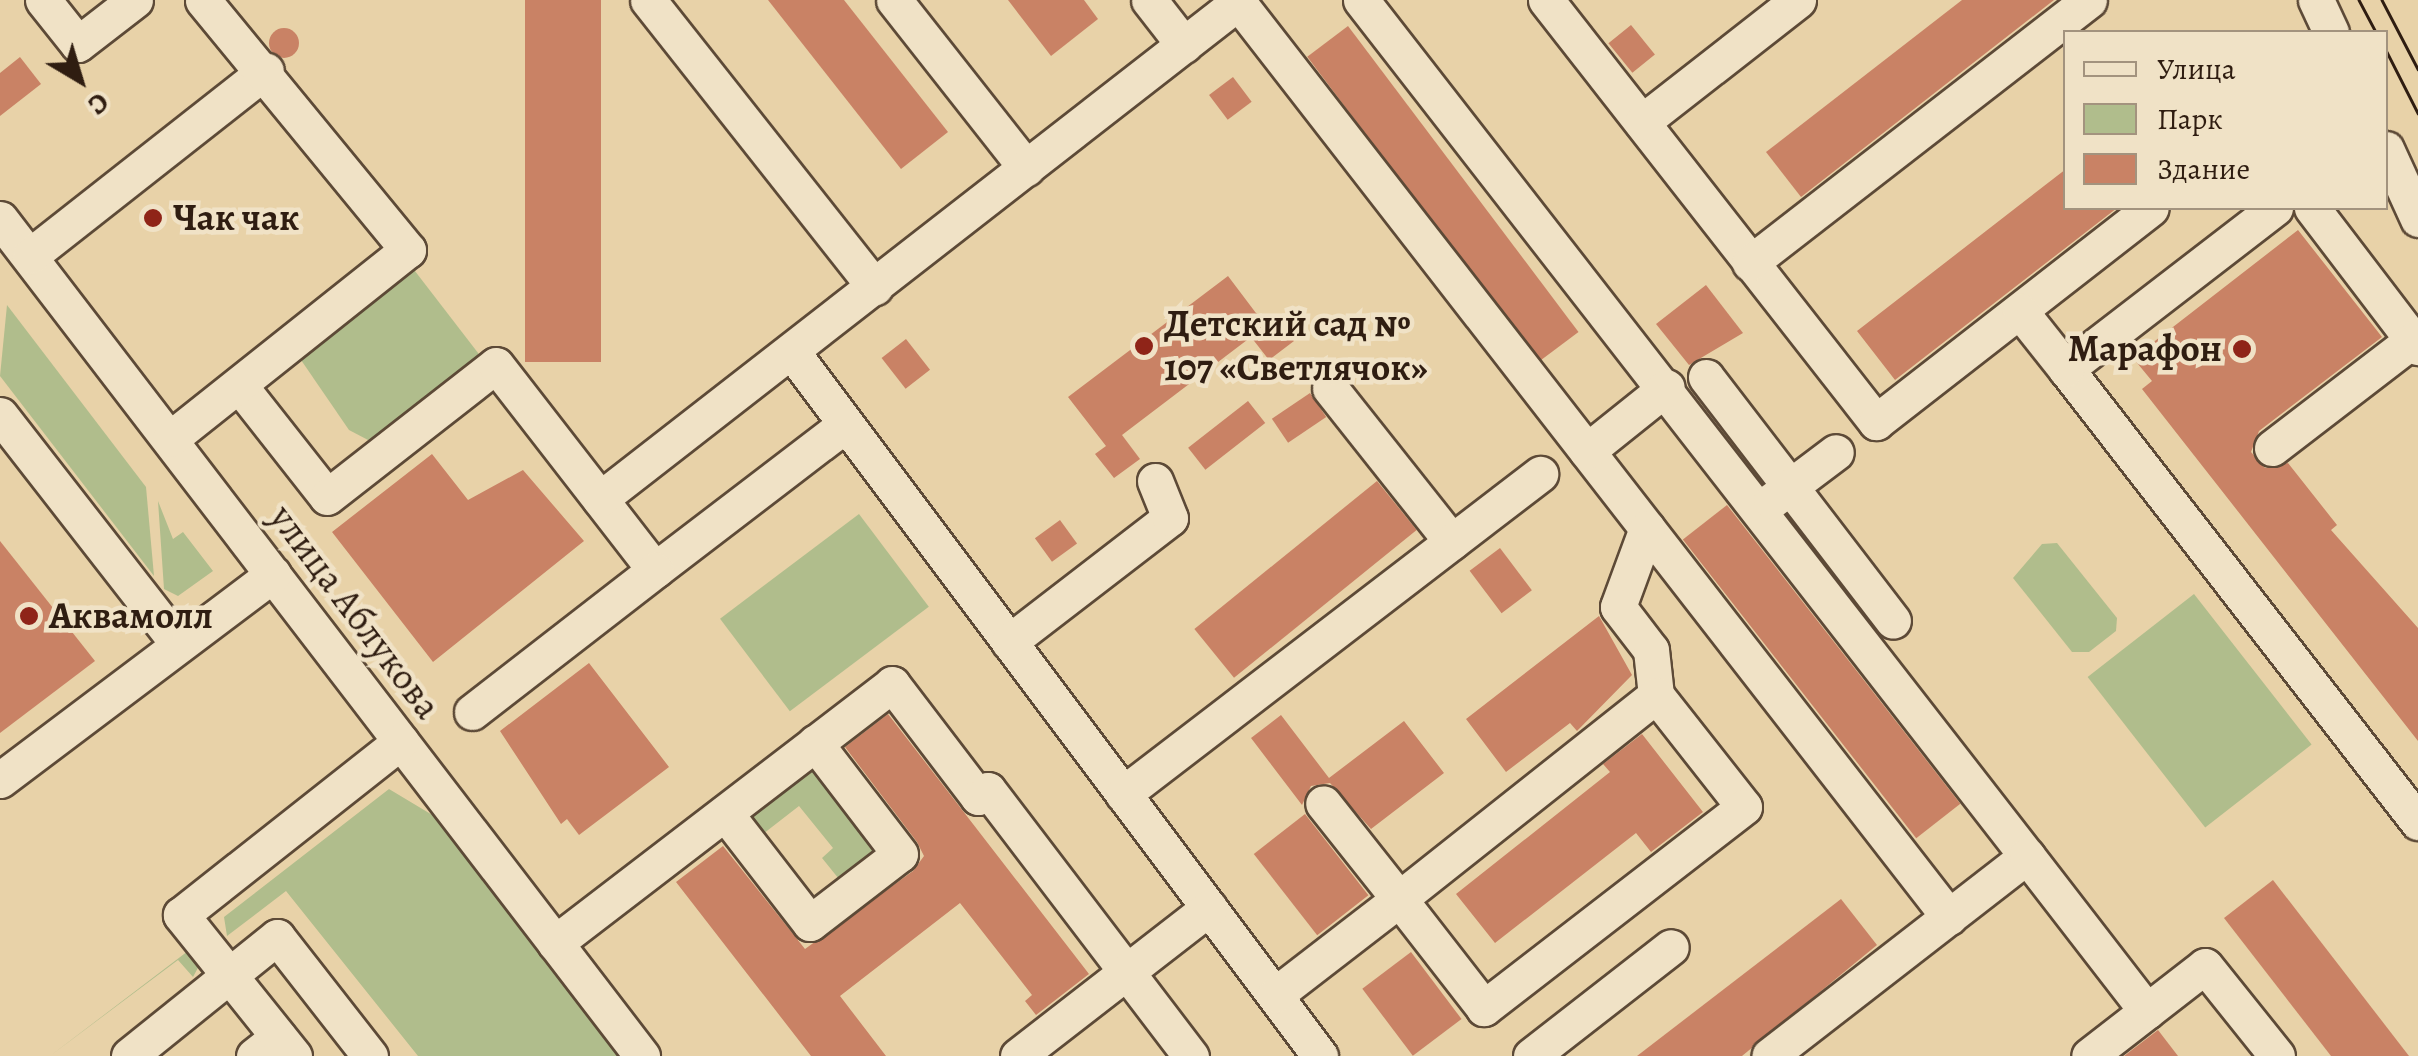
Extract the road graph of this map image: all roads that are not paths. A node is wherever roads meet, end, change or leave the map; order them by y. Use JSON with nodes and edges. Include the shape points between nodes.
{"nodes":[{"id":1,"x":43,"y":0,"type":"edge"},
{"id":2,"x":134,"y":0,"type":"edge"},
{"id":3,"x":204,"y":0,"type":"edge"},
{"id":4,"x":648,"y":0,"type":"edge"},
{"id":5,"x":894,"y":0,"type":"edge"},
{"id":6,"x":1149,"y":0,"type":"edge"},
{"id":7,"x":1361,"y":0,"type":"edge"},
{"id":8,"x":1546,"y":0,"type":"edge"},
{"id":9,"x":1798,"y":0,"type":"edge"},
{"id":10,"x":2089,"y":0,"type":"edge"},
{"id":11,"x":2316,"y":0,"type":"edge"},
{"id":12,"x":1240,"y":1,"type":"edge"},
{"id":13,"x":2331,"y":30,"type":"edge"},
{"id":14,"x":1184,"y":45,"type":"junction"},
{"id":15,"x":266,"y":70,"type":"junction"},
{"id":16,"x":1642,"y":122,"type":"junction"},
{"id":17,"x":2388,"y":153,"type":"edge"},
{"id":18,"x":1026,"y":168,"type":"junction"},
{"id":19,"x":2148,"y":210,"type":"edge"},
{"id":20,"x":2272,"y":210,"type":"edge"},
{"id":21,"x":2314,"y":210,"type":"edge"},
{"id":22,"x":0,"y":219,"type":"edge"},
{"id":23,"x":2418,"y":219,"type":"edge"},
{"id":24,"x":30,"y":256,"type":"junction"},
{"id":25,"x":1750,"y":263,"type":"junction"},
{"id":26,"x":875,"y":287,"type":"junction"},
{"id":27,"x":2020,"y":310,"type":"junction"},
{"id":28,"x":2415,"y":344,"type":"edge"},
{"id":29,"x":792,"y":352,"type":"junction"},
{"id":30,"x":2066,"y":369,"type":"junction"},
{"id":31,"x":1706,"y":377,"type":"dead end"},
{"id":32,"x":239,"y":385,"type":"junction"},
{"id":33,"x":1667,"y":387,"type":"junction"},
{"id":34,"x":1330,"y":388,"type":"dead end"},
{"id":35,"x":0,"y":416,"type":"edge"},
{"id":36,"x":846,"y":424,"type":"junction"},
{"id":37,"x":170,"y":439,"type":"junction"},
{"id":38,"x":2272,"y":448,"type":"dead end"},
{"id":39,"x":1587,"y":450,"type":"junction"},
{"id":40,"x":1836,"y":452,"type":"dead end"},
{"id":41,"x":1540,"y":474,"type":"dead end"},
{"id":42,"x":1155,"y":481,"type":"dead end"},
{"id":43,"x":1790,"y":486,"type":"junction"},
{"id":44,"x":600,"y":499,"type":"junction"},
{"id":45,"x":1762,"y":508,"type":"junction"},
{"id":46,"x":1647,"y":528,"type":"junction"},
{"id":47,"x":1452,"y":542,"type":"junction"},
{"id":48,"x":656,"y":570,"type":"junction"},
{"id":49,"x":272,"y":574,"type":"junction"},
{"id":50,"x":1893,"y":621,"type":"dead end"},
{"id":51,"x":1009,"y":642,"type":"junction"},
{"id":52,"x":179,"y":645,"type":"junction"},
{"id":53,"x":1656,"y":695,"type":"junction"},
{"id":54,"x":472,"y":712,"type":"dead end"},
{"id":55,"x":401,"y":741,"type":"junction"},
{"id":56,"x":815,"y":743,"type":"junction"},
{"id":57,"x":0,"y":780,"type":"edge"},
{"id":58,"x":1124,"y":794,"type":"junction"},
{"id":59,"x":1323,"y":803,"type":"dead end"},
{"id":60,"x":725,"y":813,"type":"junction"},
{"id":61,"x":2418,"y":822,"type":"edge"},
{"id":62,"x":2026,"y":856,"type":"junction"},
{"id":63,"x":1399,"y":899,"type":"junction"},
{"id":64,"x":1209,"y":908,"type":"junction"},
{"id":65,"x":1949,"y":916,"type":"junction"},
{"id":66,"x":556,"y":943,"type":"junction"},
{"id":67,"x":1671,"y":946,"type":"dead end"},
{"id":68,"x":1126,"y":972,"type":"junction"},
{"id":69,"x":229,"y":975,"type":"junction"},
{"id":70,"x":1275,"y":996,"type":"junction"},
{"id":71,"x":2146,"y":1011,"type":"junction"},
{"id":72,"x":170,"y":1044,"type":"edge"},
{"id":73,"x":275,"y":1050,"type":"edge"},
{"id":74,"x":129,"y":1056,"type":"edge"},
{"id":75,"x":370,"y":1056,"type":"edge"},
{"id":76,"x":642,"y":1056,"type":"edge"},
{"id":77,"x":1018,"y":1056,"type":"edge"},
{"id":78,"x":1191,"y":1056,"type":"edge"},
{"id":79,"x":1320,"y":1056,"type":"edge"},
{"id":80,"x":1531,"y":1056,"type":"edge"},
{"id":81,"x":1769,"y":1056,"type":"edge"},
{"id":82,"x":2090,"y":1056,"type":"edge"},
{"id":83,"x":2277,"y":1056,"type":"edge"}],
"edges":[{"from":1,"to":2,"type":"street","via":[[78,44]]},
{"from":3,"to":15,"type":"street"},
{"from":4,"to":26,"type":"street"},
{"from":5,"to":18,"type":"street"},
{"from":6,"to":14,"type":"street"},
{"from":7,"to":33,"type":"street"},
{"from":8,"to":16,"type":"street"},
{"from":9,"to":16,"type":"street"},
{"from":10,"to":25,"type":"street"},
{"from":11,"to":13,"type":"street"},
{"from":12,"to":14,"type":"street"},
{"from":12,"to":39,"type":"street"},
{"from":14,"to":18,"type":"street"},
{"from":15,"to":24,"type":"street"},
{"from":15,"to":32,"type":"street","via":[[408,250]]},
{"from":16,"to":25,"type":"street"},
{"from":17,"to":23,"type":"street"},
{"from":18,"to":26,"type":"street"},
{"from":19,"to":27,"type":"street"},
{"from":20,"to":30,"type":"street"},
{"from":21,"to":28,"type":"street"},
{"from":22,"to":24,"type":"street","name":"улица Аблукова"},
{"from":24,"to":37,"type":"street","name":"улица Аблукова"},
{"from":25,"to":27,"type":"street","via":[[1876,422]]},
{"from":26,"to":29,"type":"street"},
{"from":27,"to":30,"type":"street"},
{"from":28,"to":38,"type":"street"},
{"from":29,"to":36,"type":"street"},
{"from":29,"to":44,"type":"street"},
{"from":30,"to":61,"type":"street"},
{"from":31,"to":43,"type":"street"},
{"from":32,"to":37,"type":"street"},
{"from":32,"to":44,"type":"street","via":[[327,497],[496,365]]},
{"from":33,"to":39,"type":"street"},
{"from":33,"to":45,"type":"street"},
{"from":34,"to":47,"type":"street"},
{"from":35,"to":52,"type":"street"},
{"from":36,"to":48,"type":"street"},
{"from":36,"to":51,"type":"street"},
{"from":37,"to":49,"type":"street","name":"улица Аблукова"},
{"from":39,"to":46,"type":"street"},
{"from":40,"to":43,"type":"street"},
{"from":41,"to":47,"type":"street"},
{"from":42,"to":51,"type":"street","via":[[1170,518]]},
{"from":43,"to":45,"type":"street"},
{"from":43,"to":50,"type":"street"},
{"from":44,"to":48,"type":"street"},
{"from":45,"to":62,"type":"street"},
{"from":46,"to":53,"type":"street","via":[[1618,607],[1650,650]]},
{"from":46,"to":65,"type":"street"},
{"from":47,"to":58,"type":"street"},
{"from":48,"to":54,"type":"street"},
{"from":49,"to":52,"type":"street"},
{"from":49,"to":55,"type":"street","name":"улица Аблукова"},
{"from":51,"to":58,"type":"street"},
{"from":52,"to":57,"type":"street"},
{"from":53,"to":63,"type":"street"},
{"from":53,"to":63,"type":"street","via":[[1744,807],[1484,1008]]},
{"from":55,"to":66,"type":"street","name":"улица Аблукова"},
{"from":55,"to":69,"type":"street","via":[[181,915]]},
{"from":56,"to":60,"type":"street"},
{"from":56,"to":60,"type":"street","via":[[900,854],[810,923]]},
{"from":56,"to":68,"type":"street","via":[[892,684],[978,797],[988,790]]},
{"from":58,"to":64,"type":"street"},
{"from":59,"to":63,"type":"street"},
{"from":60,"to":66,"type":"street"},
{"from":62,"to":65,"type":"street"},
{"from":62,"to":71,"type":"street"},
{"from":63,"to":70,"type":"street"},
{"from":64,"to":68,"type":"street"},
{"from":64,"to":70,"type":"street"},
{"from":65,"to":81,"type":"street"},
{"from":66,"to":76,"type":"street","name":"улица Аблукова"},
{"from":67,"to":80,"type":"street"},
{"from":68,"to":77,"type":"street"},
{"from":68,"to":78,"type":"street"},
{"from":69,"to":72,"type":"street"},
{"from":69,"to":73,"type":"street"},
{"from":69,"to":75,"type":"street","via":[[276,937]]},
{"from":70,"to":79,"type":"street"},
{"from":71,"to":82,"type":"street"},
{"from":71,"to":83,"type":"street","via":[[2205,966]]},
{"from":72,"to":74,"type":"street"}]}
